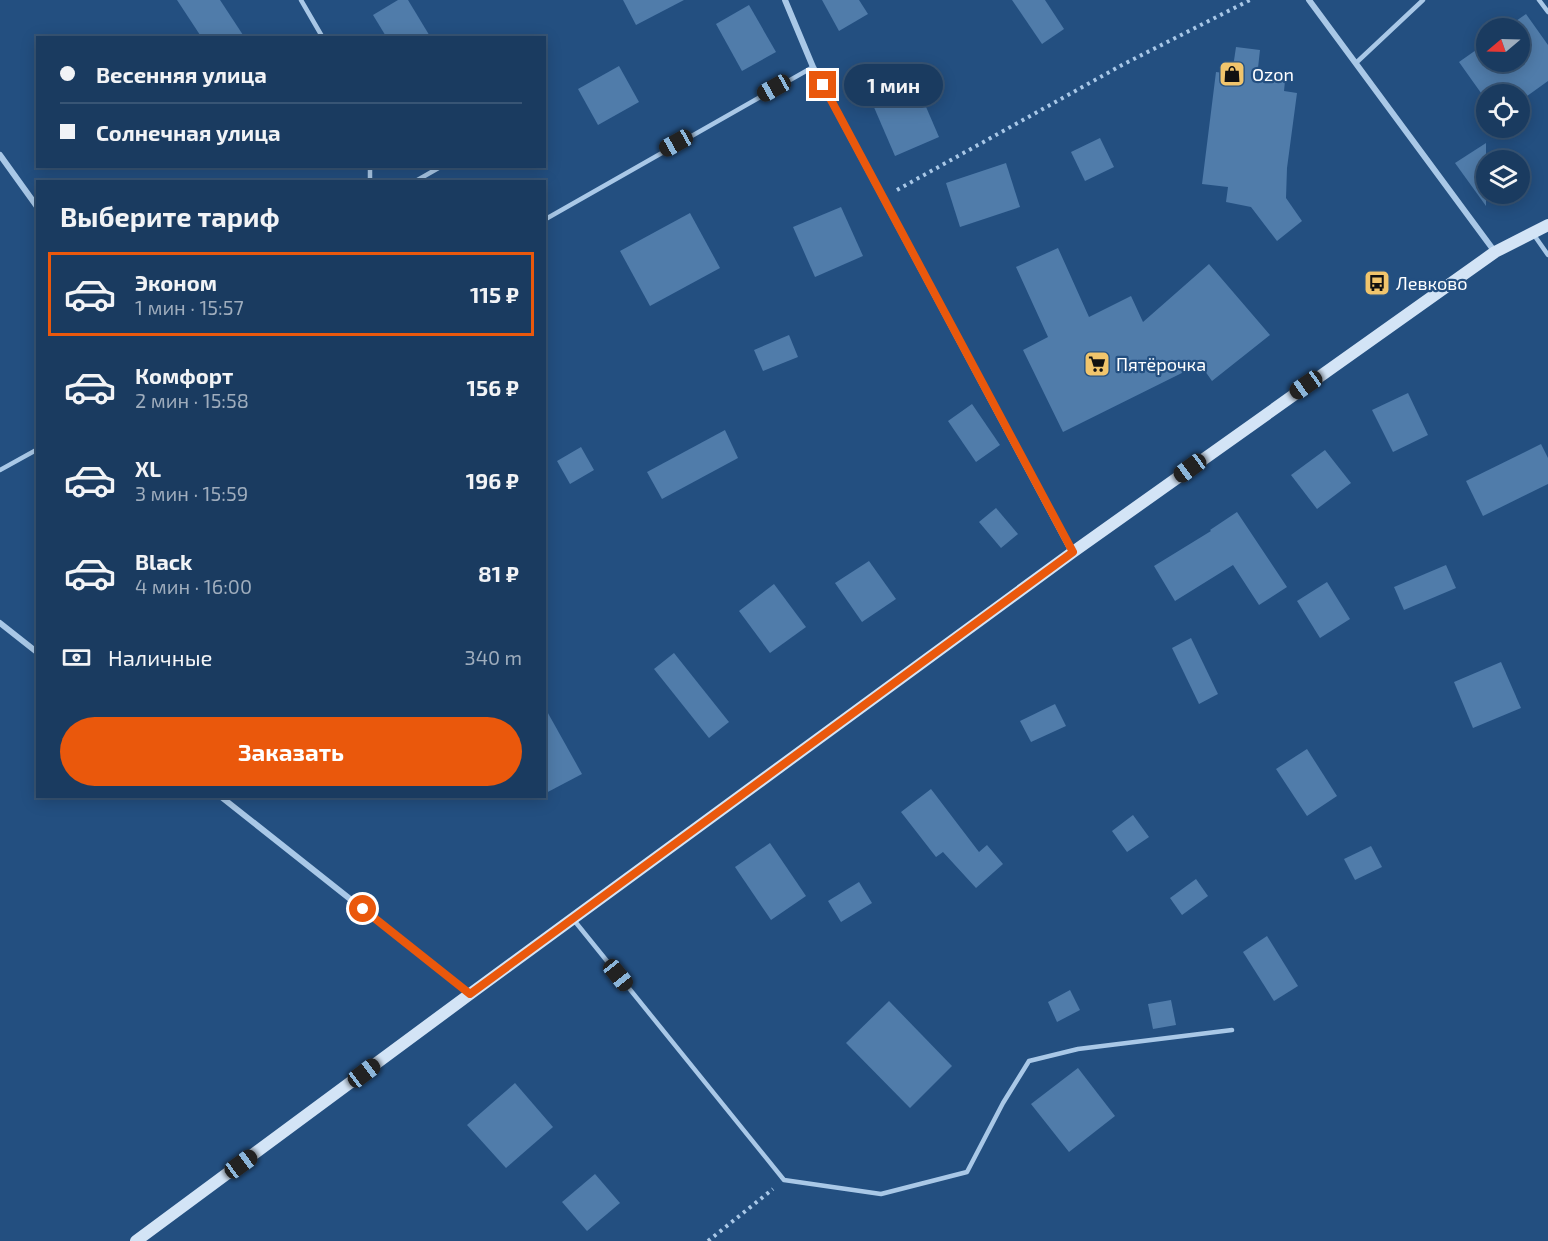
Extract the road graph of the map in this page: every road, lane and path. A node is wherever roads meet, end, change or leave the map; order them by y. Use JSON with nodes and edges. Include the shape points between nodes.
{"nodes":[{"id":1,"x":301,"y":0,"type":"edge"},
{"id":2,"x":785,"y":0,"type":"edge"},
{"id":3,"x":1250,"y":0,"type":"edge"},
{"id":4,"x":1309,"y":0,"type":"edge"},
{"id":5,"x":1423,"y":0,"type":"edge"},
{"id":6,"x":1539,"y":0,"type":"edge"},
{"id":7,"x":1548,"y":12,"type":"edge"},
{"id":8,"x":322,"y":36,"type":"edge"},
{"id":9,"x":1357,"y":62,"type":"junction"},
{"id":10,"x":813,"y":67,"type":"junction"},
{"id":11,"x":0,"y":155,"type":"edge"},
{"id":12,"x":438,"y":168,"type":"edge"},
{"id":13,"x":418,"y":180,"type":"edge"},
{"id":14,"x":883,"y":198,"type":"junction"},
{"id":15,"x":36,"y":205,"type":"edge"},
{"id":16,"x":546,"y":219,"type":"edge"},
{"id":17,"x":1548,"y":225,"type":"edge"},
{"id":18,"x":1534,"y":234,"type":"junction"},
{"id":19,"x":1495,"y":252,"type":"junction"},
{"id":20,"x":1548,"y":255,"type":"edge"},
{"id":21,"x":36,"y":450,"type":"edge"},
{"id":22,"x":0,"y":470,"type":"edge"},
{"id":23,"x":1073,"y":552,"type":"junction"},
{"id":24,"x":0,"y":623,"type":"edge"},
{"id":25,"x":36,"y":650,"type":"edge"},
{"id":26,"x":223,"y":798,"type":"edge"},
{"id":27,"x":573,"y":919,"type":"junction"},
{"id":28,"x":470,"y":994,"type":"junction"},
{"id":29,"x":1232,"y":1030,"type":"dead end"},
{"id":30,"x":784,"y":1180,"type":"junction"},
{"id":31,"x":136,"y":1241,"type":"edge"},
{"id":32,"x":708,"y":1241,"type":"edge"}],
"edges":[{"from":1,"to":8,"type":"lane"},
{"from":2,"to":10,"type":"street"},
{"from":3,"to":14,"type":"path","via":[[1122,65]]},
{"from":4,"to":9,"type":"street"},
{"from":5,"to":9,"type":"lane"},
{"from":6,"to":7,"type":"lane"},
{"from":9,"to":19,"type":"street"},
{"from":10,"to":14,"type":"street"},
{"from":10,"to":16,"type":"lane"},
{"from":11,"to":15,"type":"street"},
{"from":12,"to":13,"type":"lane"},
{"from":14,"to":23,"type":"street"},
{"from":17,"to":18,"type":"street"},
{"from":18,"to":19,"type":"street"},
{"from":18,"to":20,"type":"lane"},
{"from":19,"to":23,"type":"street"},
{"from":21,"to":22,"type":"lane"},
{"from":23,"to":27,"type":"street"},
{"from":24,"to":25,"type":"street"},
{"from":26,"to":28,"type":"street"},
{"from":27,"to":28,"type":"street"},
{"from":27,"to":30,"type":"lane"},
{"from":28,"to":31,"type":"street"},
{"from":29,"to":30,"type":"lane","via":[[1078,1049],[1029,1061],[967,1172],[881,1194]]},
{"from":30,"to":32,"type":"path"}]}
